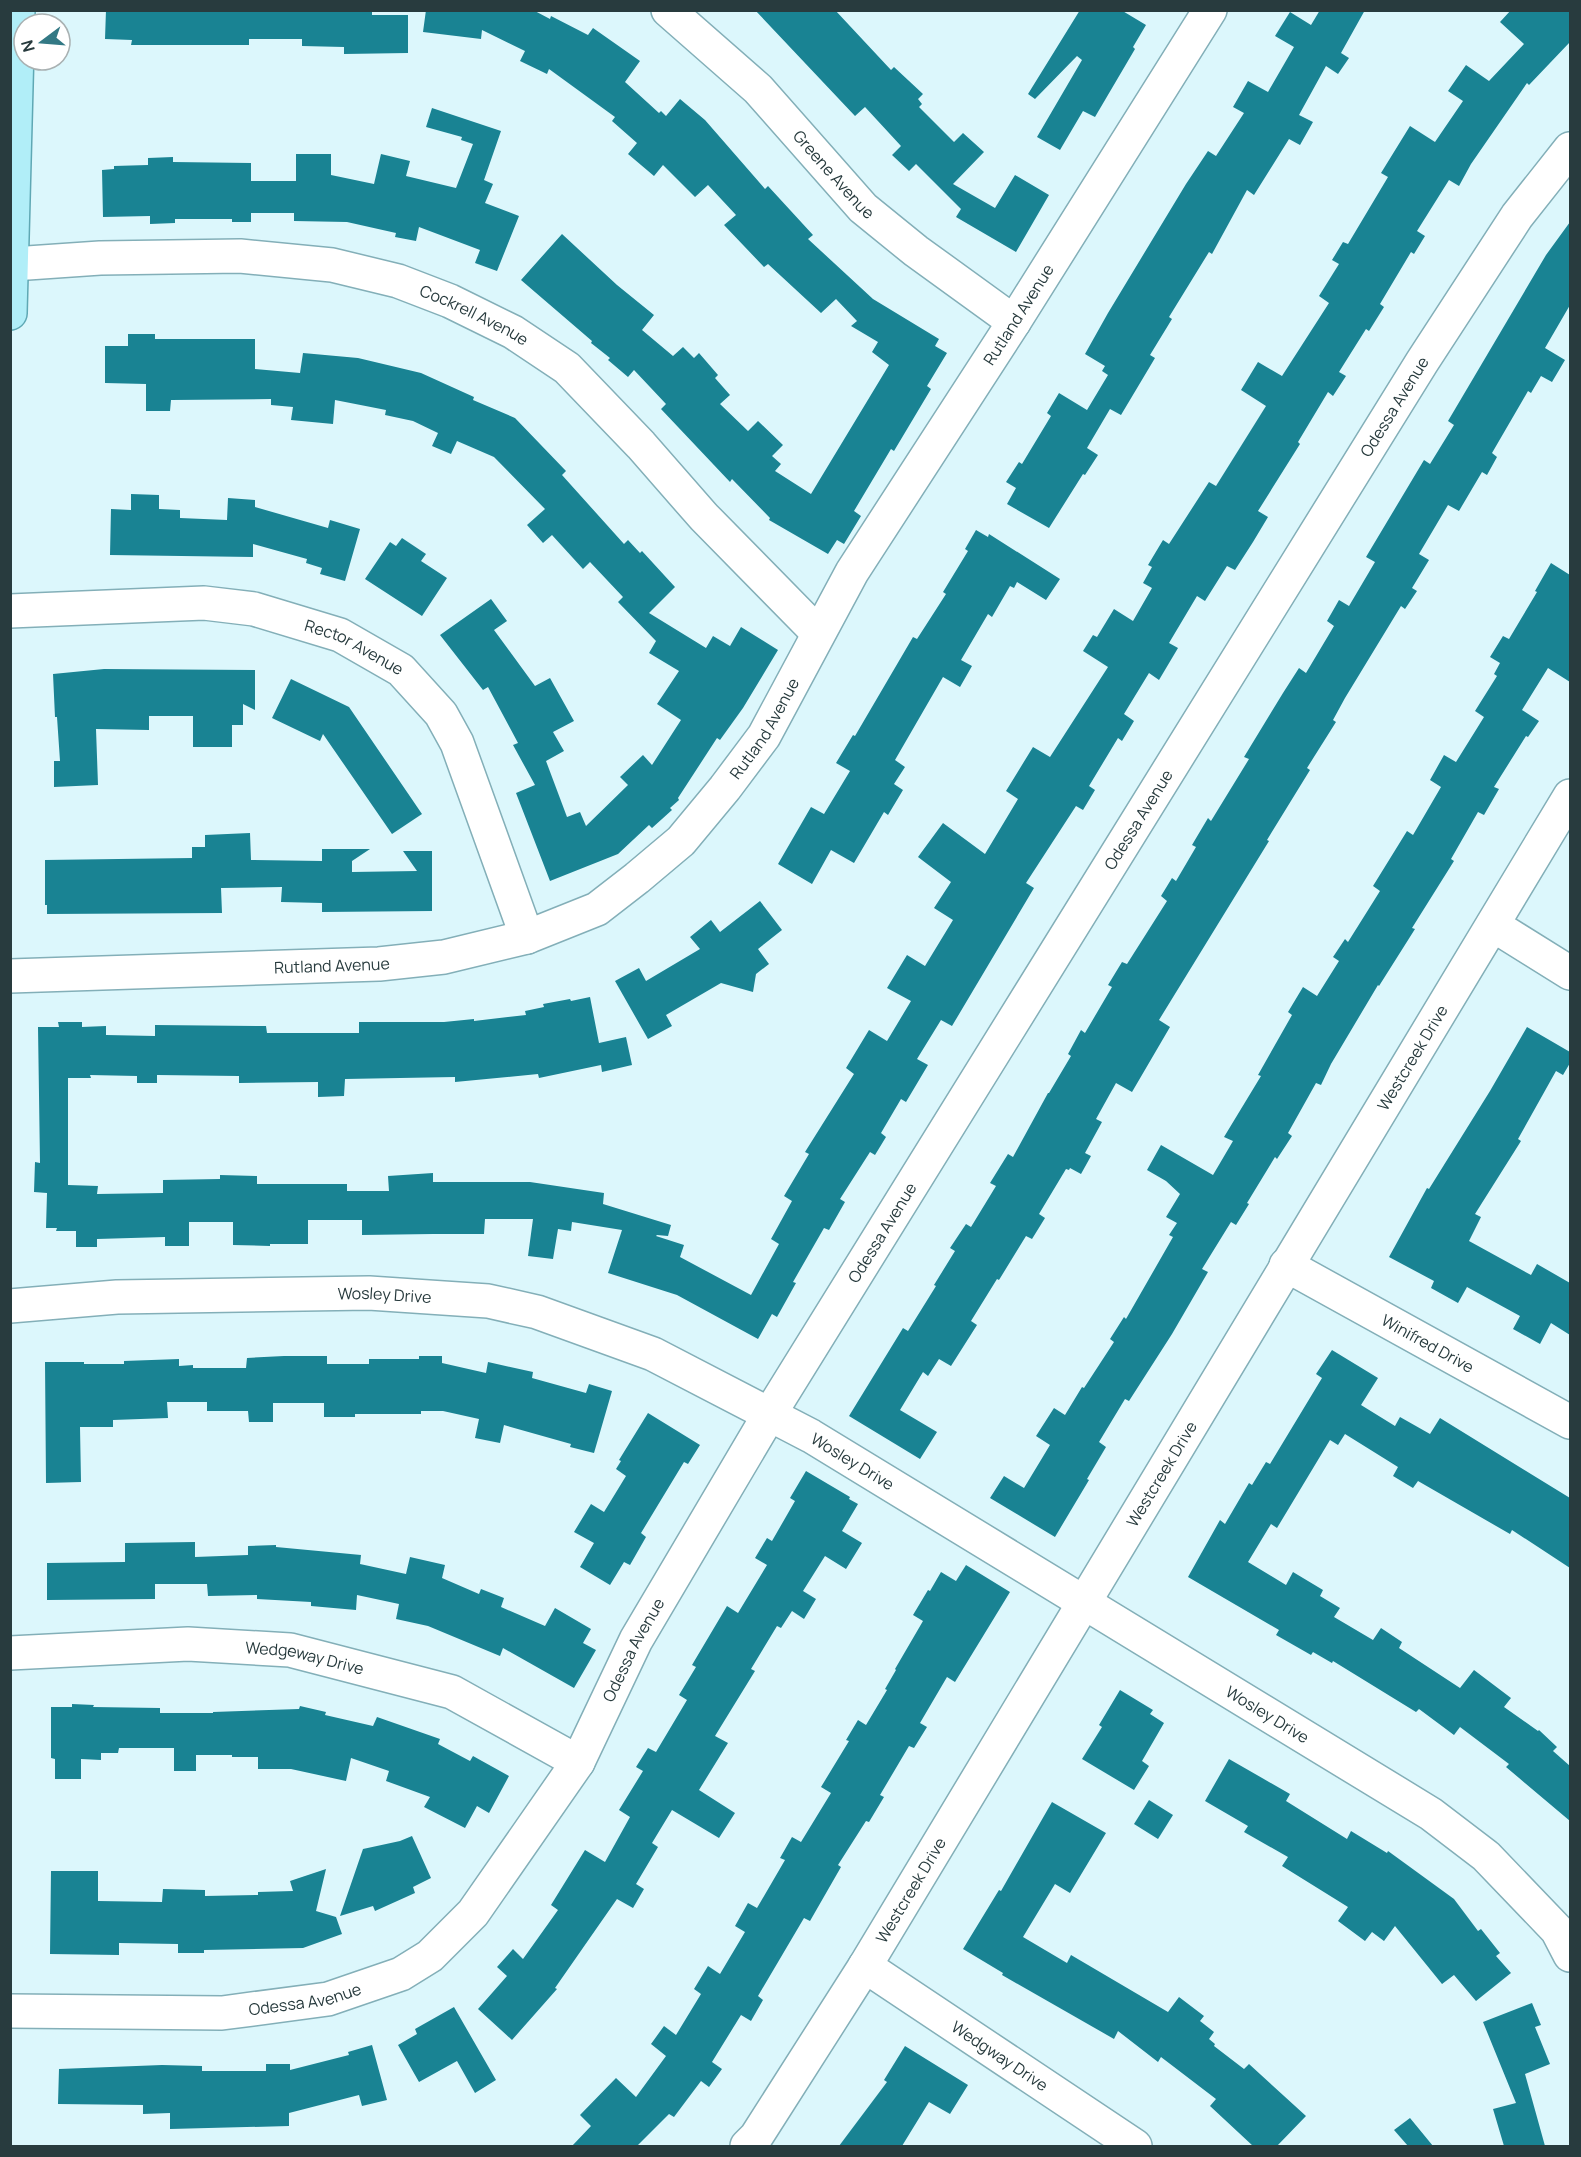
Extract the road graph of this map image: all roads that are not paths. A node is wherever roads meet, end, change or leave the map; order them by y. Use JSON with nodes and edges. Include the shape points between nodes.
{"nodes":[{"id":1,"x":18,"y":10,"type":"edge"},
{"id":2,"x":668,"y":10,"type":"edge"},
{"id":3,"x":1200,"y":14,"type":"edge"},
{"id":4,"x":1570,"y":149,"type":"edge"},
{"id":5,"x":13,"y":264,"type":"junction"},
{"id":6,"x":10,"y":313,"type":"edge"},
{"id":7,"x":1014,"y":322,"type":"junction"},
{"id":8,"x":10,"y":611,"type":"edge"},
{"id":9,"x":818,"y":633,"type":"junction"},
{"id":10,"x":1570,"y":796,"type":"edge"},
{"id":11,"x":1493,"y":926,"type":"junction"},
{"id":12,"x":527,"y":937,"type":"junction"},
{"id":13,"x":1570,"y":974,"type":"edge"},
{"id":14,"x":10,"y":976,"type":"edge"},
{"id":15,"x":1286,"y":1265,"type":"junction"},
{"id":16,"x":10,"y":1306,"type":"edge"},
{"id":17,"x":769,"y":1415,"type":"junction"},
{"id":18,"x":1570,"y":1422,"type":"edge"},
{"id":19,"x":1084,"y":1604,"type":"junction"},
{"id":20,"x":10,"y":1653,"type":"edge"},
{"id":21,"x":578,"y":1762,"type":"junction"},
{"id":22,"x":1570,"y":1955,"type":"edge"},
{"id":23,"x":865,"y":1966,"type":"junction"},
{"id":24,"x":10,"y":2011,"type":"edge"},
{"id":25,"x":747,"y":2146,"type":"edge"},
{"id":26,"x":1136,"y":2146,"type":"edge"}],
"edges":[{"from":1,"to":5,"type":"main road"},
{"from":2,"to":7,"type":"street","name":"Greene Avenue","via":[[759,88],[863,208]]},
{"from":3,"to":7,"type":"street","name":"Rutland Avenue"},
{"from":4,"to":17,"type":"street","name":"Odessa Avenue","via":[[1517,216],[1422,362]]},
{"from":5,"to":6,"type":"main road"},
{"from":5,"to":9,"type":"street","name":"Cockrell Avenue","via":[[240,256],[332,265],[398,281],[450,302],[513,332],[567,368]]},
{"from":7,"to":9,"type":"street","name":"Rutland Avenue","via":[[852,572]]},
{"from":8,"to":12,"type":"street","name":"Rector Avenue","via":[[204,603],[254,609],[340,635],[401,670],[441,714],[457,743]]},
{"from":9,"to":12,"type":"street","name":"Rutland Avenue","via":[[764,736],[681,841],[597,909]]},
{"from":10,"to":11,"type":"street","name":"Westcreek Drive"},
{"from":11,"to":13,"type":"street"},
{"from":11,"to":15,"type":"street","name":"Westcreek Drive"},
{"from":12,"to":14,"type":"street","name":"Rutland Avenue","via":[[444,957],[379,964]]},
{"from":15,"to":18,"type":"street","name":"Winifred Drive"},
{"from":15,"to":19,"type":"street","name":"Westcreek Drive"},
{"from":16,"to":17,"type":"street","name":"Wosley Drive","via":[[117,1297],[369,1293],[488,1301],[537,1312],[654,1354]]},
{"from":17,"to":19,"type":"street","name":"Wosley Drive","via":[[811,1436]]},
{"from":17,"to":21,"type":"street","name":"Odessa Avenue","via":[[636,1640]]},
{"from":19,"to":22,"type":"street","name":"Wosley Drive","via":[[1431,1814],[1486,1856],[1557,1930]]},
{"from":19,"to":23,"type":"street","name":"Westcreek Drive"},
{"from":20,"to":21,"type":"street","name":"Wedgeway Drive","via":[[188,1644],[290,1650],[452,1692]]},
{"from":21,"to":24,"type":"street","name":"Odessa Avenue","via":[[473,1913],[430,1956],[401,1974],[328,1999],[222,2013]]},
{"from":23,"to":25,"type":"street","name":"Westcreek Drive"},
{"from":23,"to":26,"type":"street","name":"Wedgway Drive"}]}
